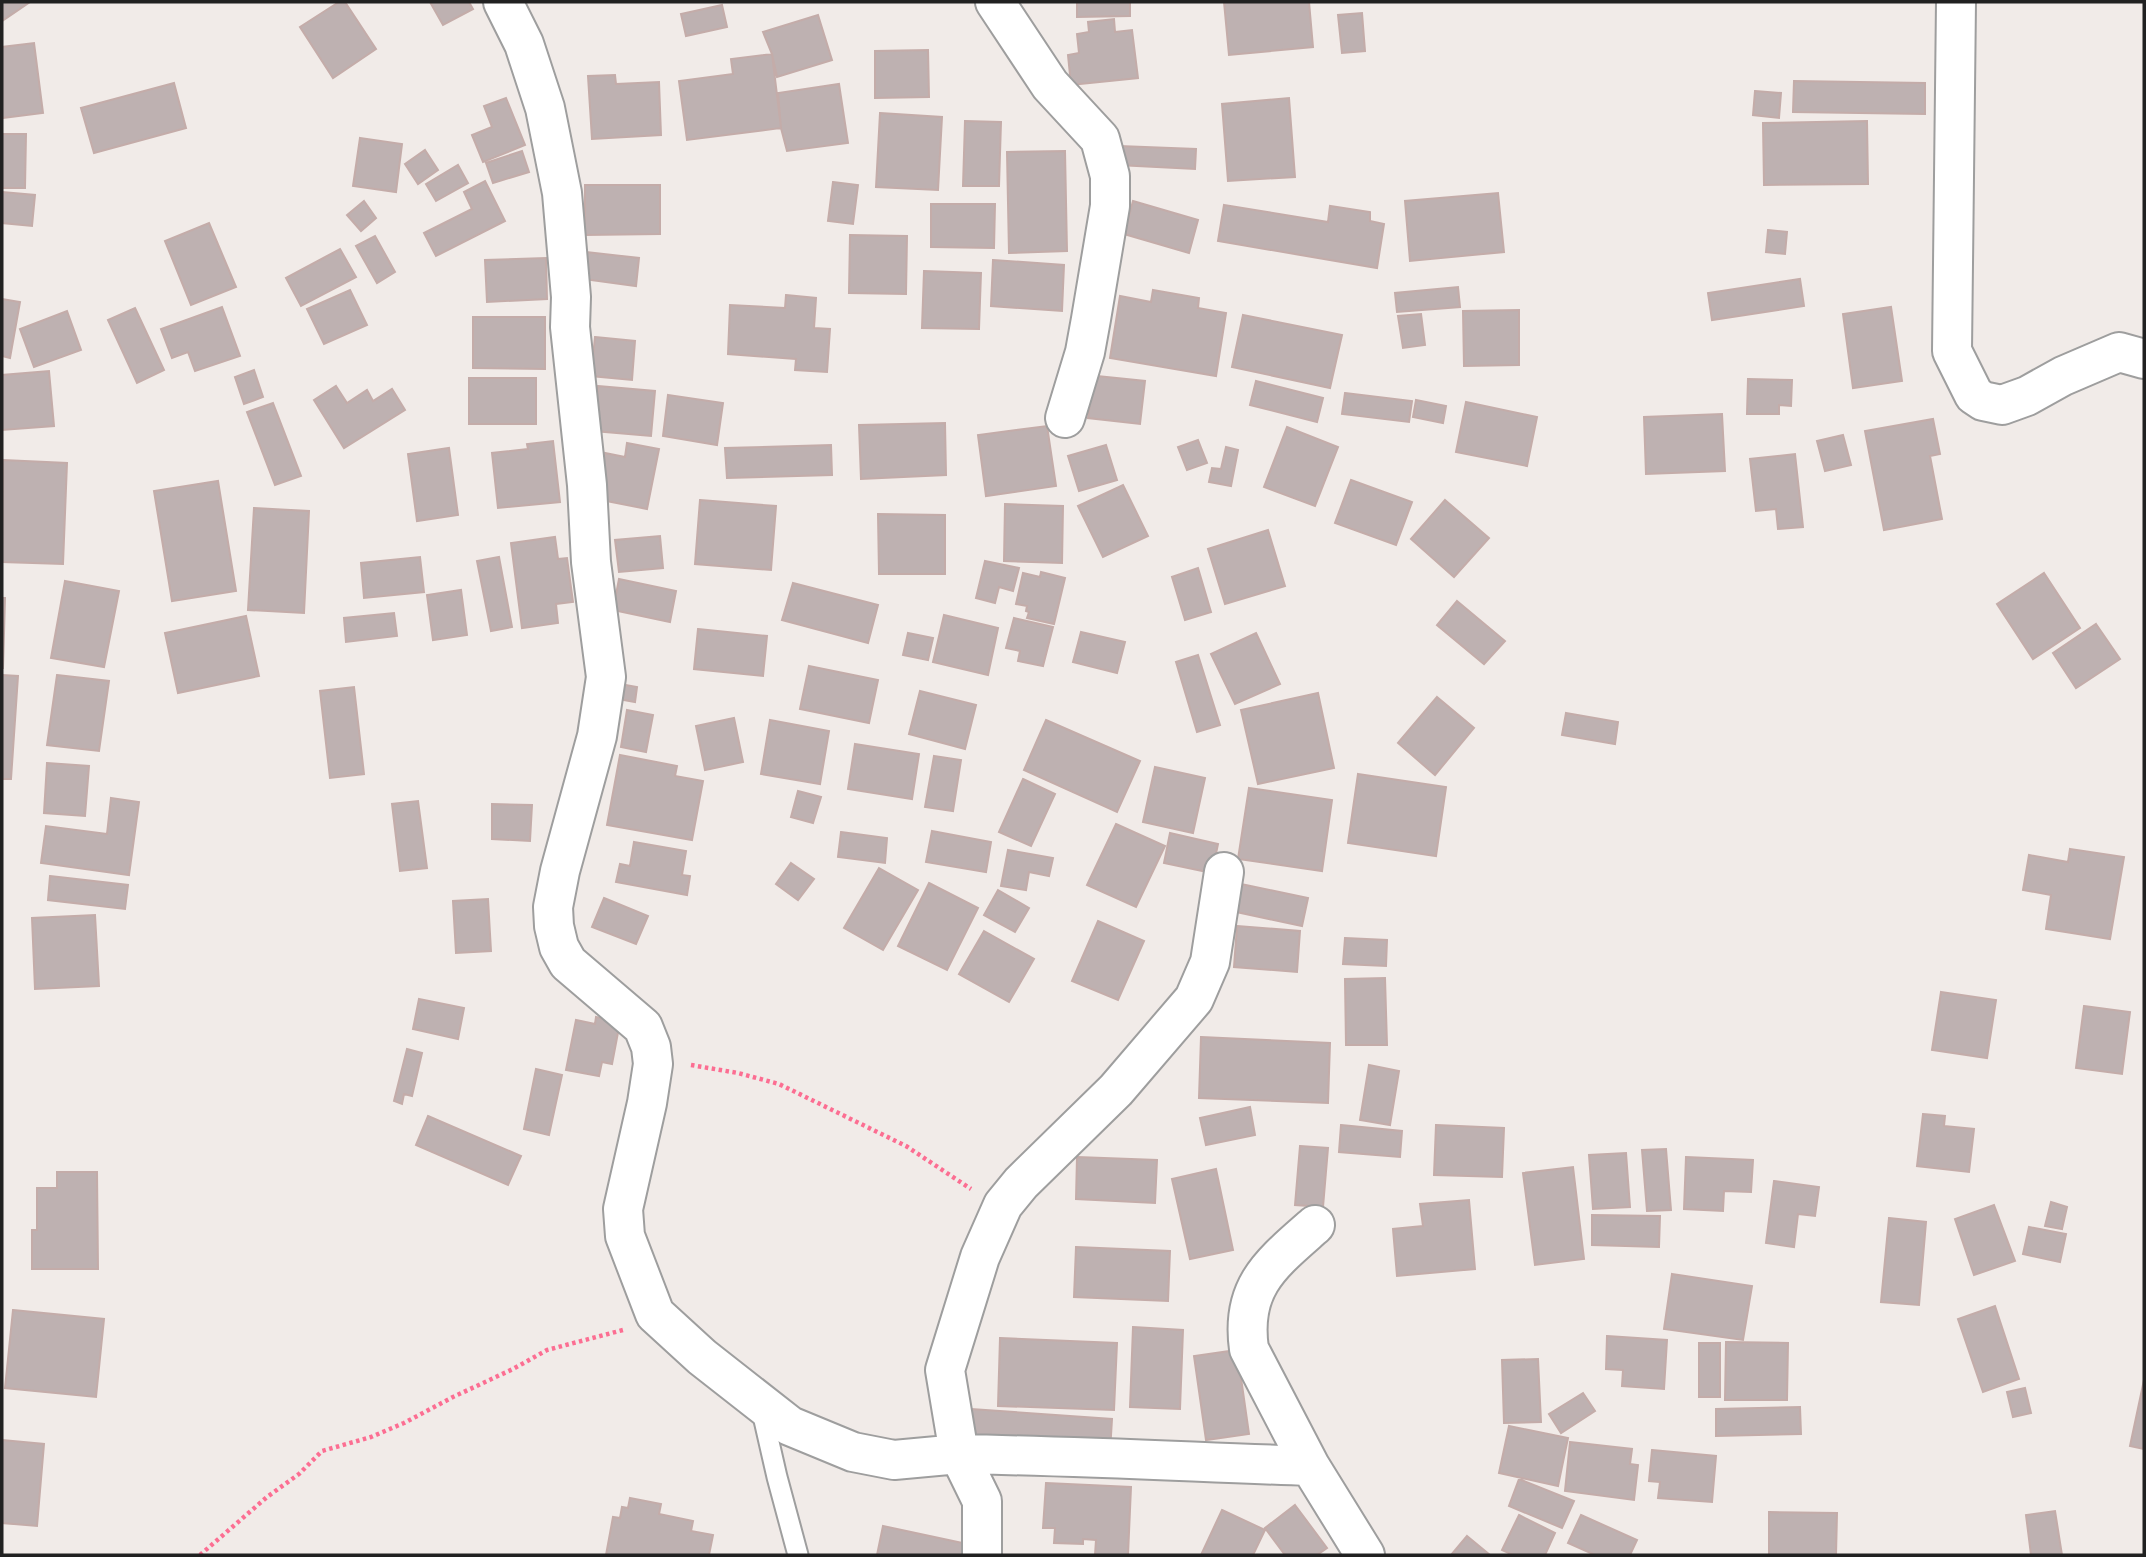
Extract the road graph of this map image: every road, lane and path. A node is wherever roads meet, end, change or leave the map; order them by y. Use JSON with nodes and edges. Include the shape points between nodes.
{"nodes":[{"id":1,"x":503,"y":2,"type":"edge"},
{"id":2,"x":995,"y":2,"type":"edge"},
{"id":3,"x":1955,"y":2,"type":"edge"},
{"id":4,"x":2144,"y":359,"type":"edge"},
{"id":5,"x":1065,"y":418,"type":"dead end"},
{"id":6,"x":1224,"y":872,"type":"dead end"},
{"id":7,"x":653,"y":1064,"type":"junction"},
{"id":8,"x":1003,"y":1205,"type":"junction"},
{"id":9,"x":1315,"y":1225,"type":"dead end"},
{"id":10,"x":655,"y":1314,"type":"junction"},
{"id":11,"x":760,"y":1403,"type":"junction"},
{"id":12,"x":959,"y":1454,"type":"junction"},
{"id":13,"x":1310,"y":1466,"type":"junction"},
{"id":14,"x":200,"y":1555,"type":"edge"},
{"id":15,"x":798,"y":1555,"type":"edge"},
{"id":16,"x":982,"y":1555,"type":"edge"},
{"id":17,"x":1365,"y":1555,"type":"edge"}],
"edges":[{"from":1,"to":7,"type":"street","via":[[524,44],[545,108],[562,193],[591,562],[606,677],[597,736],[560,871],[554,926],[568,963],[643,1027]]},
{"from":2,"to":5,"type":"street","via":[[1050,85],[1100,139],[1110,176],[1110,206],[1085,352]]},
{"from":3,"to":4,"type":"street","via":[[1952,351],[1974,396],[2002,405],[2119,352]]},
{"from":6,"to":8,"type":"street","via":[[1210,962],[1194,999],[1116,1090]]},
{"from":7,"to":8,"type":"path","via":[[690,1065],[779,1084],[906,1146],[960,1184]]},
{"from":7,"to":10,"type":"street","via":[[622,1209],[625,1236]]},
{"from":8,"to":12,"type":"street","via":[[980,1257],[945,1370]]},
{"from":9,"to":13,"type":"street","via":[[1260,1279],[1246,1330],[1255,1362]]},
{"from":10,"to":11,"type":"street"},
{"from":10,"to":14,"type":"path","via":[[618,1331],[547,1350],[404,1423],[322,1451]]},
{"from":11,"to":12,"type":"street","via":[[790,1426],[853,1452],[894,1460]]},
{"from":11,"to":15,"type":"lane"},
{"from":12,"to":13,"type":"street"},
{"from":12,"to":16,"type":"street","via":[[982,1501]]},
{"from":13,"to":17,"type":"street"}]}
